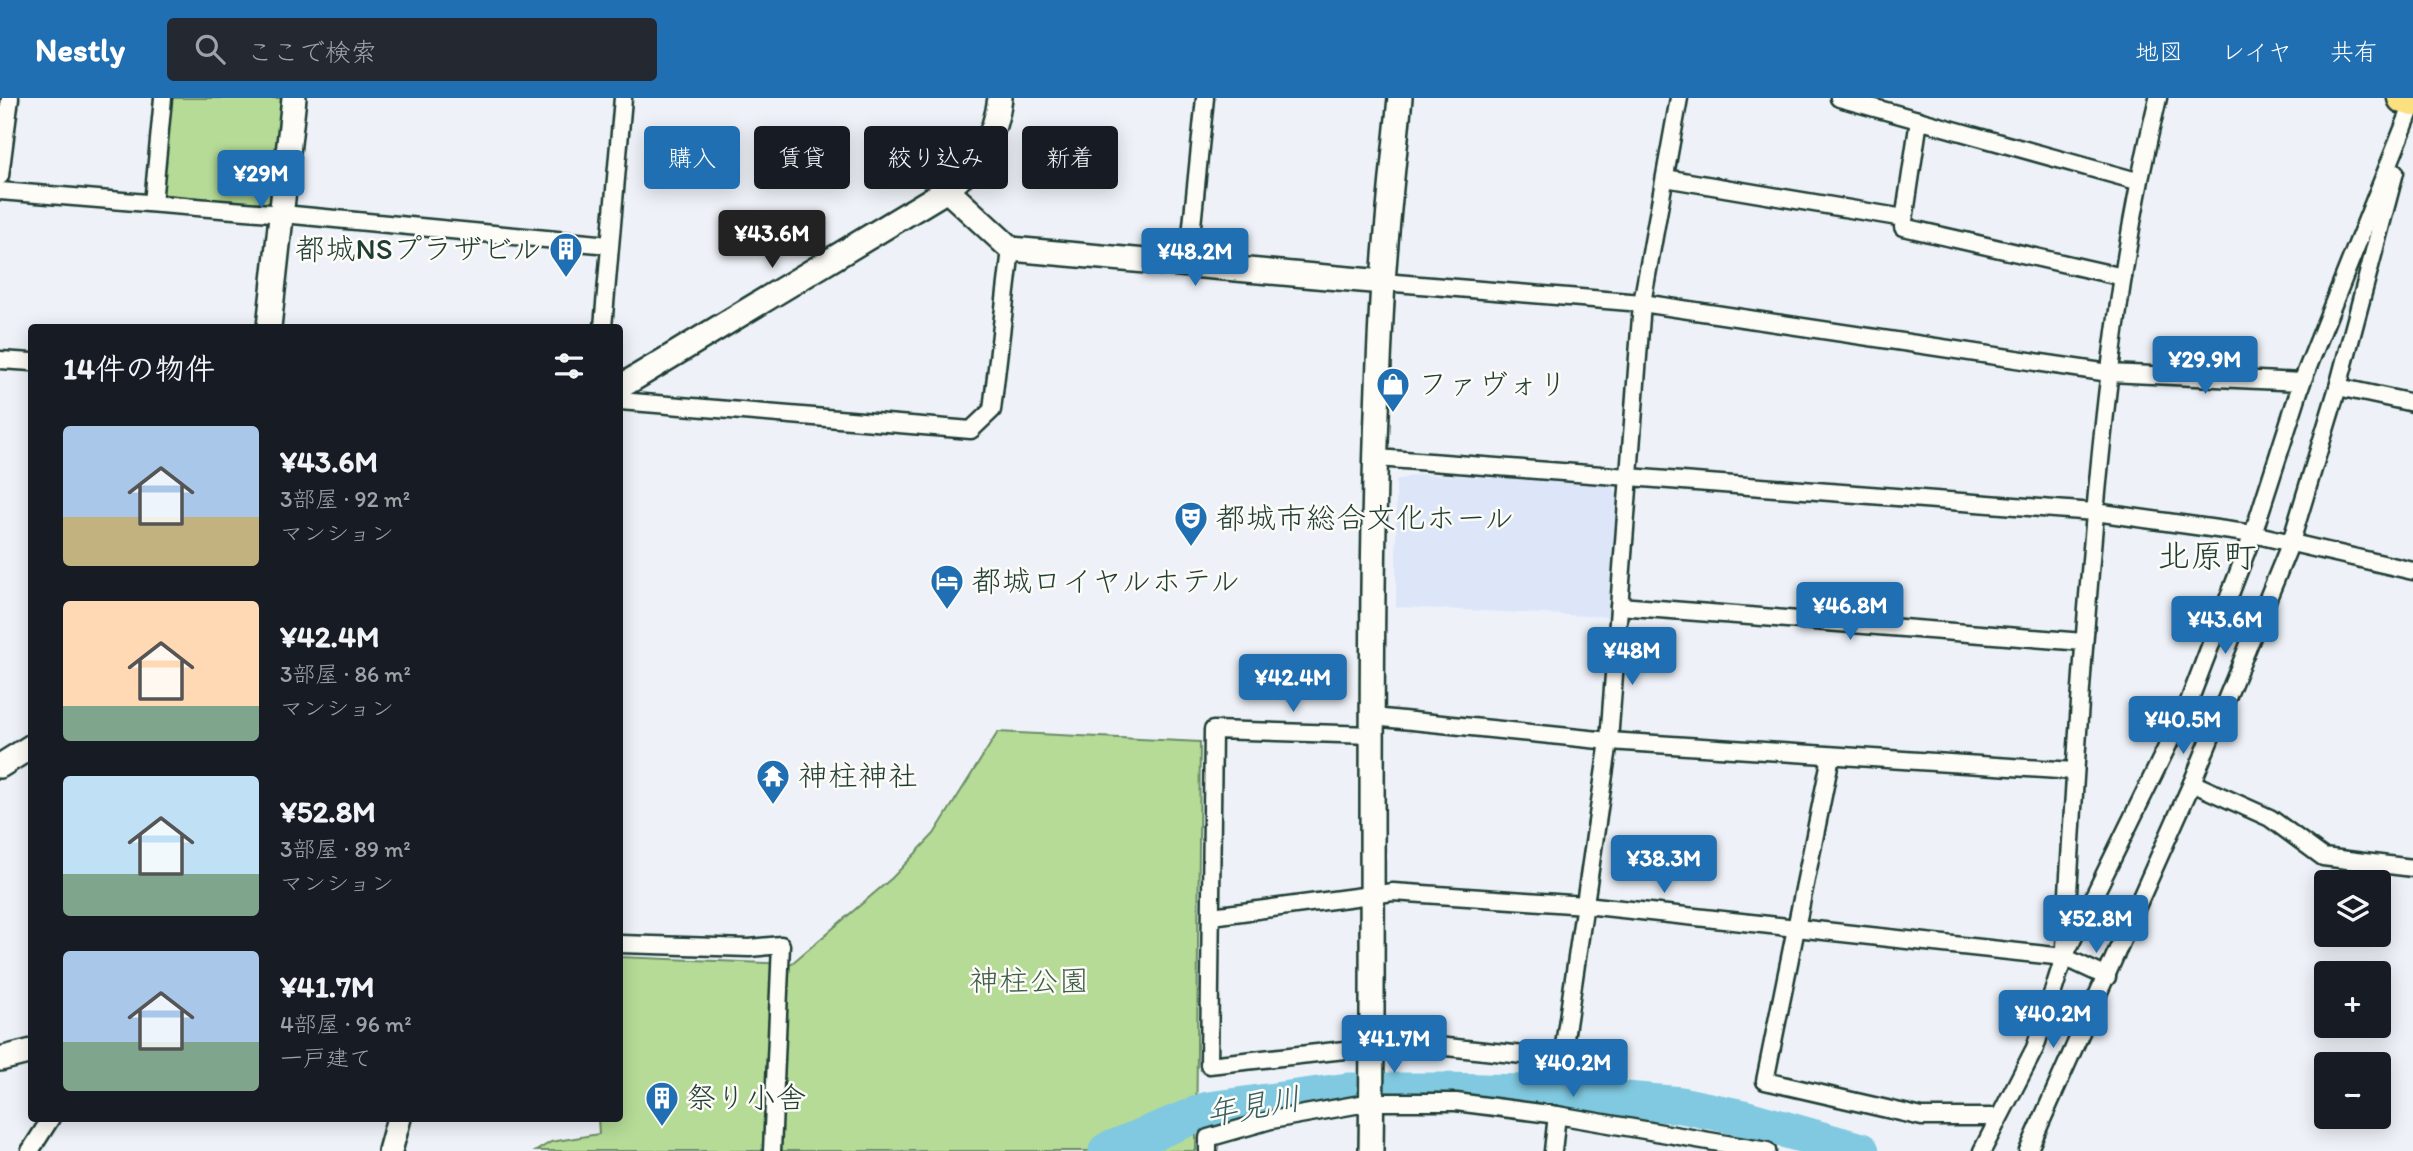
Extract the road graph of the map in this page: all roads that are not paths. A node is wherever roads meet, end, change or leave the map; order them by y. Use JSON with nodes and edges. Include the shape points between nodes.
{"nodes":[{"id":1,"x":10,"y":98,"type":"edge"},
{"id":2,"x":163,"y":98,"type":"edge"},
{"id":3,"x":294,"y":98,"type":"edge"},
{"id":4,"x":624,"y":98,"type":"edge"},
{"id":5,"x":1000,"y":98,"type":"edge"},
{"id":6,"x":1205,"y":98,"type":"edge"},
{"id":7,"x":1400,"y":98,"type":"edge"},
{"id":8,"x":1679,"y":98,"type":"edge"},
{"id":9,"x":1839,"y":98,"type":"edge"},
{"id":10,"x":2158,"y":98,"type":"edge"},
{"id":11,"x":2403,"y":98,"type":"edge"},
{"id":12,"x":2413,"y":103,"type":"edge"},
{"id":13,"x":1919,"y":120,"type":"junction"},
{"id":14,"x":0,"y":176,"type":"edge"},
{"id":15,"x":1665,"y":178,"type":"junction"},
{"id":16,"x":2137,"y":181,"type":"junction"},
{"id":17,"x":947,"y":190,"type":"junction"},
{"id":18,"x":0,"y":191,"type":"edge"},
{"id":19,"x":153,"y":203,"type":"junction"},
{"id":20,"x":283,"y":214,"type":"junction"},
{"id":21,"x":1904,"y":218,"type":"junction"},
{"id":22,"x":608,"y":245,"type":"junction"},
{"id":23,"x":1011,"y":249,"type":"junction"},
{"id":24,"x":1188,"y":265,"type":"junction"},
{"id":25,"x":2123,"y":277,"type":"junction"},
{"id":26,"x":1383,"y":282,"type":"junction"},
{"id":27,"x":1642,"y":303,"type":"junction"},
{"id":28,"x":269,"y":324,"type":"edge"},
{"id":29,"x":603,"y":324,"type":"edge"},
{"id":30,"x":0,"y":360,"type":"edge"},
{"id":31,"x":28,"y":362,"type":"edge"},
{"id":32,"x":2109,"y":373,"type":"junction"},
{"id":33,"x":2302,"y":382,"type":"junction"},
{"id":34,"x":623,"y":385,"type":"edge"},
{"id":35,"x":2338,"y":387,"type":"junction"},
{"id":36,"x":623,"y":401,"type":"edge"},
{"id":37,"x":2413,"y":403,"type":"edge"},
{"id":38,"x":1377,"y":458,"type":"junction"},
{"id":39,"x":1629,"y":477,"type":"junction"},
{"id":40,"x":2095,"y":512,"type":"junction"},
{"id":41,"x":2253,"y":534,"type":"junction"},
{"id":42,"x":2291,"y":542,"type":"junction"},
{"id":43,"x":2413,"y":572,"type":"edge"},
{"id":44,"x":1619,"y":606,"type":"junction"},
{"id":45,"x":2084,"y":642,"type":"junction"},
{"id":46,"x":1372,"y":726,"type":"junction"},
{"id":47,"x":1609,"y":741,"type":"junction"},
{"id":48,"x":28,"y":748,"type":"edge"},
{"id":49,"x":1831,"y":755,"type":"junction"},
{"id":50,"x":0,"y":766,"type":"edge"},
{"id":51,"x":2074,"y":771,"type":"junction"},
{"id":52,"x":2192,"y":783,"type":"junction"},
{"id":53,"x":2413,"y":868,"type":"edge"},
{"id":54,"x":1373,"y":894,"type":"junction"},
{"id":55,"x":1585,"y":905,"type":"junction"},
{"id":56,"x":1212,"y":916,"type":"junction"},
{"id":57,"x":1795,"y":927,"type":"junction"},
{"id":58,"x":623,"y":944,"type":"edge"},
{"id":59,"x":2064,"y":957,"type":"junction"},
{"id":60,"x":2107,"y":977,"type":"junction"},
{"id":61,"x":1372,"y":1047,"type":"junction"},
{"id":62,"x":28,"y":1052,"type":"edge"},
{"id":63,"x":0,"y":1059,"type":"edge"},
{"id":64,"x":1372,"y":1102,"type":"junction"},
{"id":65,"x":1557,"y":1115,"type":"junction"},
{"id":66,"x":1996,"y":1121,"type":"junction"},
{"id":67,"x":48,"y":1122,"type":"edge"},
{"id":68,"x":398,"y":1122,"type":"edge"},
{"id":69,"x":2030,"y":1146,"type":"edge"},
{"id":70,"x":1742,"y":1148,"type":"edge"},
{"id":71,"x":30,"y":1151,"type":"edge"},
{"id":72,"x":390,"y":1151,"type":"edge"},
{"id":73,"x":772,"y":1151,"type":"edge"},
{"id":74,"x":1208,"y":1151,"type":"edge"},
{"id":75,"x":1371,"y":1151,"type":"edge"},
{"id":76,"x":1553,"y":1151,"type":"edge"},
{"id":77,"x":1767,"y":1151,"type":"edge"},
{"id":78,"x":1982,"y":1151,"type":"edge"}],
"edges":[{"from":1,"to":14,"type":"street"},
{"from":2,"to":19,"type":"street"},
{"from":3,"to":20,"type":"street"},
{"from":4,"to":22,"type":"street"},
{"from":5,"to":17,"type":"street","via":[[990,142],[972,168]]},
{"from":6,"to":24,"type":"street"},
{"from":7,"to":26,"type":"street"},
{"from":8,"to":15,"type":"street"},
{"from":9,"to":13,"type":"street"},
{"from":10,"to":16,"type":"street"},
{"from":11,"to":12,"type":"highway"},
{"from":12,"to":33,"type":"street"},
{"from":12,"to":35,"type":"street"},
{"from":13,"to":16,"type":"street"},
{"from":13,"to":21,"type":"street"},
{"from":15,"to":21,"type":"street"},
{"from":15,"to":27,"type":"street"},
{"from":16,"to":25,"type":"street"},
{"from":17,"to":23,"type":"street"},
{"from":17,"to":34,"type":"street"},
{"from":18,"to":19,"type":"street"},
{"from":19,"to":20,"type":"street"},
{"from":20,"to":22,"type":"street"},
{"from":20,"to":28,"type":"street"},
{"from":21,"to":25,"type":"street","via":[[1903,227]]},
{"from":22,"to":29,"type":"street"},
{"from":23,"to":24,"type":"street"},
{"from":23,"to":36,"type":"street","via":[[992,410],[971,430]]},
{"from":24,"to":26,"type":"street"},
{"from":25,"to":32,"type":"street"},
{"from":26,"to":27,"type":"street"},
{"from":26,"to":38,"type":"street"},
{"from":27,"to":32,"type":"street"},
{"from":27,"to":39,"type":"street"},
{"from":30,"to":31,"type":"street"},
{"from":32,"to":33,"type":"street"},
{"from":32,"to":40,"type":"street"},
{"from":33,"to":41,"type":"street"},
{"from":35,"to":37,"type":"street"},
{"from":35,"to":42,"type":"street"},
{"from":38,"to":39,"type":"street"},
{"from":38,"to":46,"type":"street"},
{"from":39,"to":40,"type":"street"},
{"from":39,"to":44,"type":"street"},
{"from":40,"to":41,"type":"street"},
{"from":40,"to":45,"type":"street"},
{"from":41,"to":42,"type":"street"},
{"from":41,"to":59,"type":"street","via":[[2188,704]]},
{"from":42,"to":43,"type":"street"},
{"from":42,"to":52,"type":"street"},
{"from":44,"to":45,"type":"street"},
{"from":44,"to":47,"type":"street"},
{"from":45,"to":51,"type":"street"},
{"from":46,"to":47,"type":"street"},
{"from":46,"to":54,"type":"street"},
{"from":46,"to":56,"type":"street","via":[[1213,730]]},
{"from":47,"to":49,"type":"street"},
{"from":47,"to":55,"type":"street"},
{"from":48,"to":50,"type":"street"},
{"from":49,"to":51,"type":"street"},
{"from":49,"to":57,"type":"street"},
{"from":51,"to":59,"type":"street"},
{"from":52,"to":53,"type":"street","via":[[2270,818],[2323,857]]},
{"from":52,"to":60,"type":"street"},
{"from":54,"to":55,"type":"street"},
{"from":54,"to":56,"type":"street"},
{"from":54,"to":61,"type":"street"},
{"from":55,"to":57,"type":"street"},
{"from":55,"to":61,"type":"street","via":[[1562,1059],[1388,1041]]},
{"from":56,"to":61,"type":"street","via":[[1209,1065]]},
{"from":57,"to":59,"type":"street"},
{"from":57,"to":66,"type":"street","via":[[1765,1081],[1922,1117]]},
{"from":58,"to":73,"type":"street","via":[[781,945]]},
{"from":59,"to":60,"type":"street"},
{"from":59,"to":66,"type":"street","via":[[2035,1048]]},
{"from":60,"to":69,"type":"street"},
{"from":61,"to":64,"type":"street"},
{"from":62,"to":63,"type":"street"},
{"from":64,"to":65,"type":"street","via":[[1456,1102]]},
{"from":64,"to":74,"type":"street","via":[[1271,1120],[1208,1138]]},
{"from":64,"to":75,"type":"street"},
{"from":65,"to":70,"type":"street"},
{"from":65,"to":76,"type":"street"},
{"from":66,"to":78,"type":"street"},
{"from":67,"to":71,"type":"street"},
{"from":68,"to":72,"type":"street"},
{"from":70,"to":77,"type":"street"}]}
